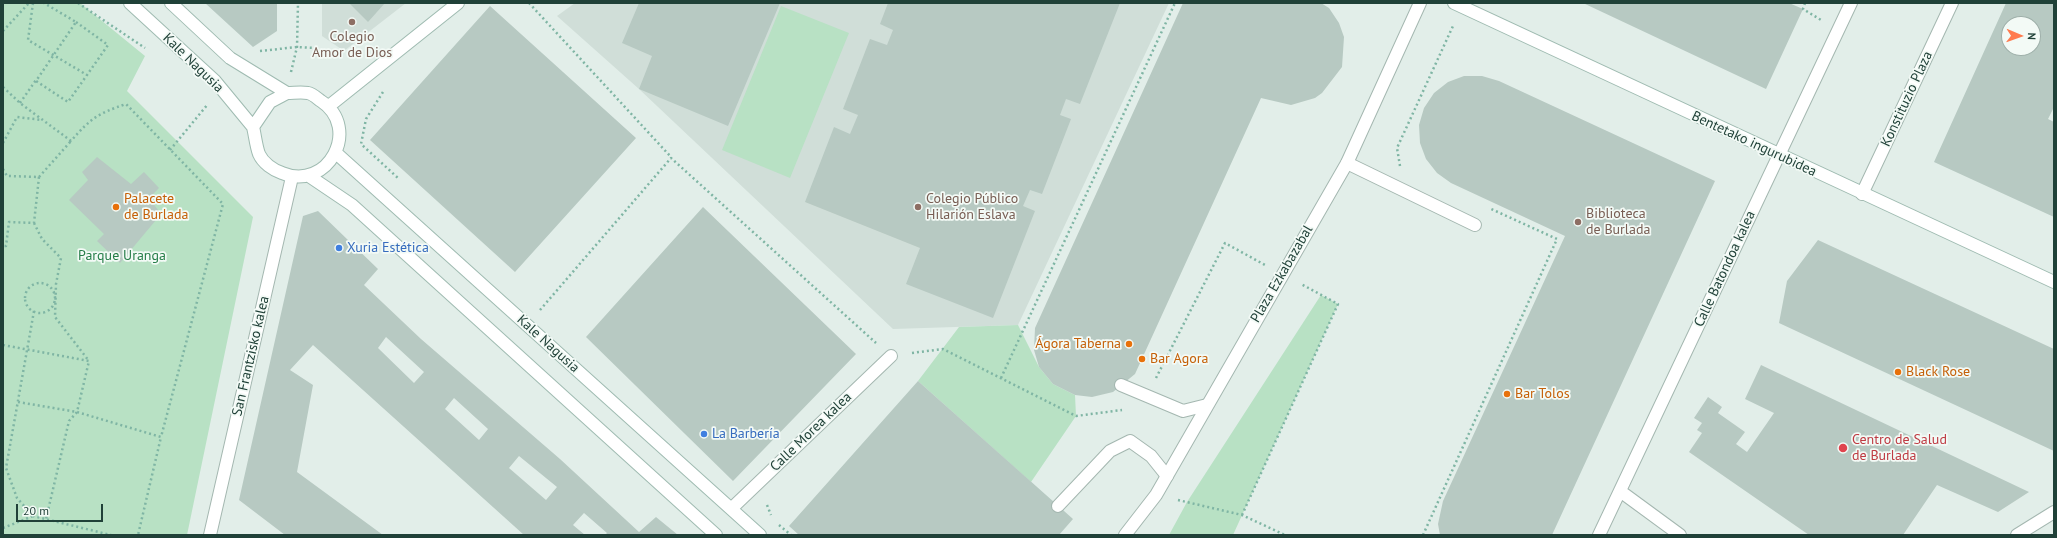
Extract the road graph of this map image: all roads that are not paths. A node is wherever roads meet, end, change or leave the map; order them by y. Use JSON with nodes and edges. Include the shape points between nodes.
{"nodes":[{"id":1,"x":130,"y":3,"type":"edge"},
{"id":2,"x":170,"y":3,"type":"edge"},
{"id":3,"x":458,"y":3,"type":"edge"},
{"id":4,"x":1420,"y":3,"type":"edge"},
{"id":5,"x":1851,"y":3,"type":"edge"},
{"id":6,"x":1952,"y":3,"type":"edge"},
{"id":7,"x":1458,"y":5,"type":"edge"},
{"id":8,"x":287,"y":93,"type":"junction"},
{"id":9,"x":329,"y":106,"type":"junction"},
{"id":10,"x":253,"y":127,"type":"junction"},
{"id":11,"x":336,"y":153,"type":"junction"},
{"id":12,"x":1778,"y":155,"type":"junction"},
{"id":13,"x":1347,"y":163,"type":"junction"},
{"id":14,"x":310,"y":176,"type":"junction"},
{"id":15,"x":292,"y":177,"type":"junction"},
{"id":16,"x":1862,"y":194,"type":"junction"},
{"id":17,"x":1475,"y":225,"type":"dead end"},
{"id":18,"x":2054,"y":282,"type":"edge"},
{"id":19,"x":891,"y":356,"type":"road end"},
{"id":20,"x":1121,"y":385,"type":"dead end"},
{"id":21,"x":1207,"y":405,"type":"junction"},
{"id":22,"x":1167,"y":476,"type":"junction"},
{"id":23,"x":1620,"y":492,"type":"junction"},
{"id":24,"x":1058,"y":506,"type":"dead end"},
{"id":25,"x":732,"y":508,"type":"junction"},
{"id":26,"x":2054,"y":512,"type":"edge"},
{"id":27,"x":210,"y":535,"type":"edge"},
{"id":28,"x":716,"y":535,"type":"edge"},
{"id":29,"x":760,"y":535,"type":"edge"},
{"id":30,"x":1125,"y":535,"type":"edge"},
{"id":31,"x":1599,"y":535,"type":"edge"},
{"id":32,"x":1680,"y":535,"type":"edge"},
{"id":33,"x":2017,"y":535,"type":"edge"}],
"edges":[{"from":1,"to":10,"type":"main road","name":"Kale Nagusia","via":[[215,81]]},
{"from":2,"to":8,"type":"main road","name":"Kale Nagusia","via":[[230,58]]},
{"from":3,"to":9,"type":"main road"},
{"from":4,"to":13,"type":"main road","name":"Plaza Ezkabazabal"},
{"from":5,"to":12,"type":"main road","name":"Calle Batondoa kalea"},
{"from":6,"to":16,"type":"main road","name":"Konstituzio Plaza"},
{"from":7,"to":12,"type":"main road","name":"Bentetako ingurubidea"},
{"from":8,"to":9,"type":"main road","via":[[310,94]]},
{"from":8,"to":10,"type":"main road","via":[[270,102]]},
{"from":9,"to":11,"type":"main road","via":[[338,121],[340,137]]},
{"from":10,"to":15,"type":"main road","via":[[260,155],[273,170]]},
{"from":11,"to":14,"type":"main road","via":[[325,167]]},
{"from":11,"to":25,"type":"main road","name":"Kale Nagusia"},
{"from":12,"to":16,"type":"main road","name":"Bentetako ingurubidea"},
{"from":12,"to":23,"type":"main road","name":"Calle Batondoa kalea"},
{"from":13,"to":17,"type":"main road"},
{"from":13,"to":21,"type":"main road","name":"Plaza Ezkabazabal"},
{"from":14,"to":15,"type":"main road"},
{"from":14,"to":28,"type":"main road","name":"Kale Nagusia","via":[[352,205]]},
{"from":15,"to":27,"type":"main road","name":"San Frantzisko kalea"},
{"from":16,"to":18,"type":"main road","name":"Bentetako ingurubidea"},
{"from":19,"to":25,"type":"main road","name":"Calle Morea kalea"},
{"from":20,"to":21,"type":"main road","via":[[1183,411]]},
{"from":21,"to":22,"type":"main road","name":"Plaza Ezkabazabal"},
{"from":22,"to":24,"type":"main road","via":[[1151,456],[1130,441],[1110,451]]},
{"from":22,"to":30,"type":"main road","name":"Plaza Ezkabazabal","via":[[1156,495]]},
{"from":23,"to":31,"type":"main road","name":"Calle Batondoa kalea"},
{"from":23,"to":32,"type":"main road"},
{"from":25,"to":29,"type":"main road","name":"Kale Nagusia"},
{"from":26,"to":33,"type":"main road"}]}
